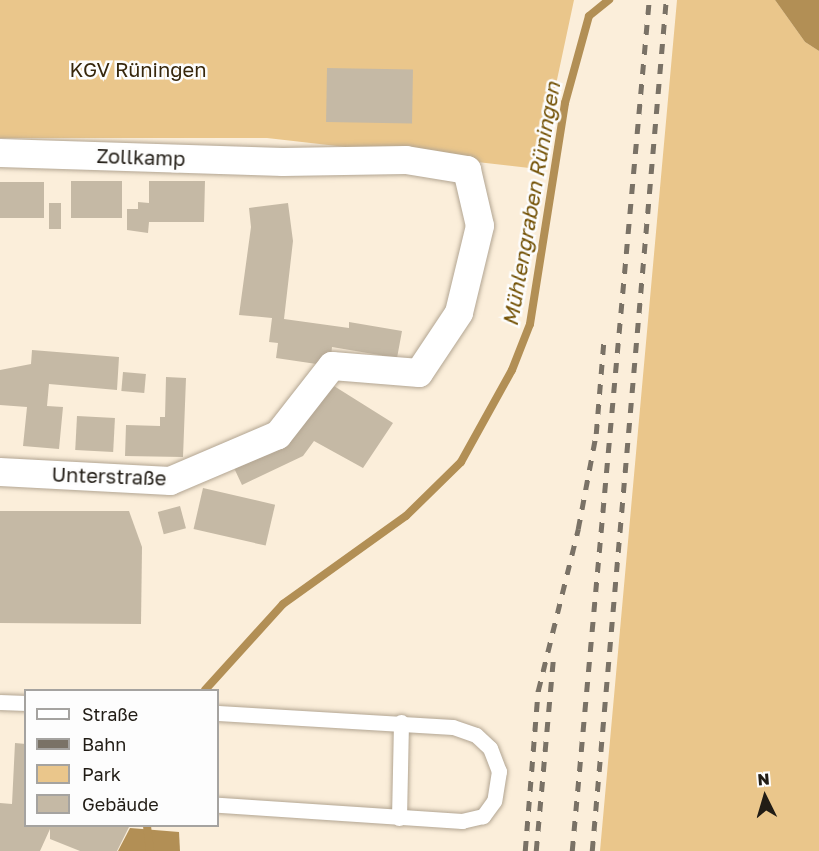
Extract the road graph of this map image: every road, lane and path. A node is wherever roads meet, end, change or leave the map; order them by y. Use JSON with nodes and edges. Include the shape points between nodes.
{"nodes":[{"id":1,"x":0,"y":153,"type":"edge"},
{"id":2,"x":283,"y":162,"type":"joint"},
{"id":3,"x":0,"y":472,"type":"edge"},
{"id":4,"x":0,"y":702,"type":"edge"},
{"id":5,"x":24,"y":703,"type":"edge"},
{"id":6,"x":224,"y":713,"type":"edge"},
{"id":7,"x":401,"y":722,"type":"junction"},
{"id":8,"x":219,"y":805,"type":"edge"},
{"id":9,"x":399,"y":818,"type":"junction"}],
"edges":[{"from":1,"to":2,"type":"street","name":"Zollkamp"},
{"from":2,"to":3,"type":"street","name":"Unterstraße","via":[[406,160],[467,170],[480,226],[459,313],[419,373],[332,366],[278,435],[170,481]]},
{"from":4,"to":5,"type":"lane"},
{"from":6,"to":7,"type":"lane"},
{"from":7,"to":9,"type":"lane"},
{"from":7,"to":9,"type":"lane","via":[[453,727],[476,735],[490,748],[499,771],[494,801],[483,816],[462,821]]},
{"from":8,"to":9,"type":"lane"}]}
